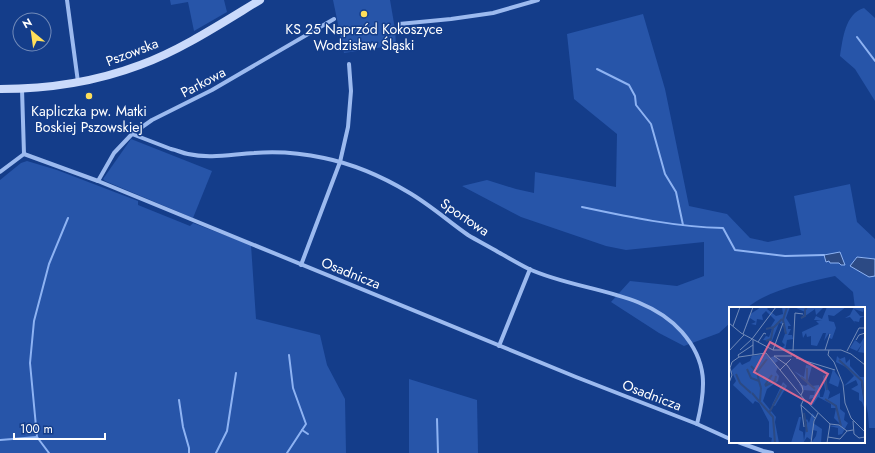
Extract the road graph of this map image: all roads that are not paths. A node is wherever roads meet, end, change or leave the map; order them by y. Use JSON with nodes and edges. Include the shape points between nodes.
{"nodes":[{"id":1,"x":67,"y":0,"type":"edge"},
{"id":2,"x":260,"y":0,"type":"edge"},
{"id":3,"x":538,"y":0,"type":"edge"},
{"id":4,"x":334,"y":19,"type":"dead end"},
{"id":5,"x":399,"y":24,"type":"dead end"},
{"id":6,"x":349,"y":64,"type":"dead end"},
{"id":7,"x":78,"y":82,"type":"junction"},
{"id":8,"x":0,"y":89,"type":"edge"},
{"id":9,"x":22,"y":89,"type":"junction"},
{"id":10,"x":132,"y":134,"type":"junction"},
{"id":11,"x":24,"y":154,"type":"junction"},
{"id":12,"x":340,"y":162,"type":"junction"},
{"id":13,"x":0,"y":172,"type":"edge"},
{"id":14,"x":98,"y":181,"type":"junction"},
{"id":15,"x":301,"y":265,"type":"junction"},
{"id":16,"x":530,"y":269,"type":"junction"},
{"id":17,"x":499,"y":346,"type":"junction"},
{"id":18,"x":697,"y":424,"type":"junction"},
{"id":19,"x":729,"y":439,"type":"edge"},
{"id":20,"x":740,"y":443,"type":"edge"},
{"id":21,"x":763,"y":452,"type":"edge"},
{"id":22,"x":772,"y":453,"type":"edge"}],
"edges":[{"from":1,"to":7,"type":"street"},
{"from":2,"to":7,"type":"main road","name":"Pszowska","via":[[161,56],[107,76]]},
{"from":3,"to":5,"type":"street","via":[[493,13]]},
{"from":4,"to":10,"type":"street","name":"Parkowa","via":[[212,90],[152,120]]},
{"from":6,"to":12,"type":"street","via":[[351,91],[348,127]]},
{"from":7,"to":9,"type":"main road","name":"Pszowska"},
{"from":8,"to":9,"type":"main road","name":"Pszowska"},
{"from":9,"to":11,"type":"street"},
{"from":10,"to":12,"type":"street","name":"Sportowa","via":[[188,154],[212,156],[286,153]]},
{"from":10,"to":14,"type":"street","name":"Parkowa","via":[[114,153]]},
{"from":11,"to":13,"type":"street"},
{"from":11,"to":14,"type":"street","name":"Osadnicza"},
{"from":12,"to":15,"type":"street"},
{"from":12,"to":16,"type":"street","name":"Sportowa","via":[[375,175],[409,192],[469,236]]},
{"from":14,"to":15,"type":"street","name":"Osadnicza"},
{"from":15,"to":17,"type":"street","name":"Osadnicza"},
{"from":16,"to":17,"type":"street"},
{"from":16,"to":18,"type":"street","name":"Sportowa","via":[[565,282],[647,305],[672,322],[691,343],[699,357],[704,386],[703,403]]},
{"from":17,"to":18,"type":"street","name":"Osadnicza"},
{"from":18,"to":19,"type":"street","name":"Osadnicza"},
{"from":20,"to":21,"type":"street"},
{"from":21,"to":22,"type":"street"}]}
